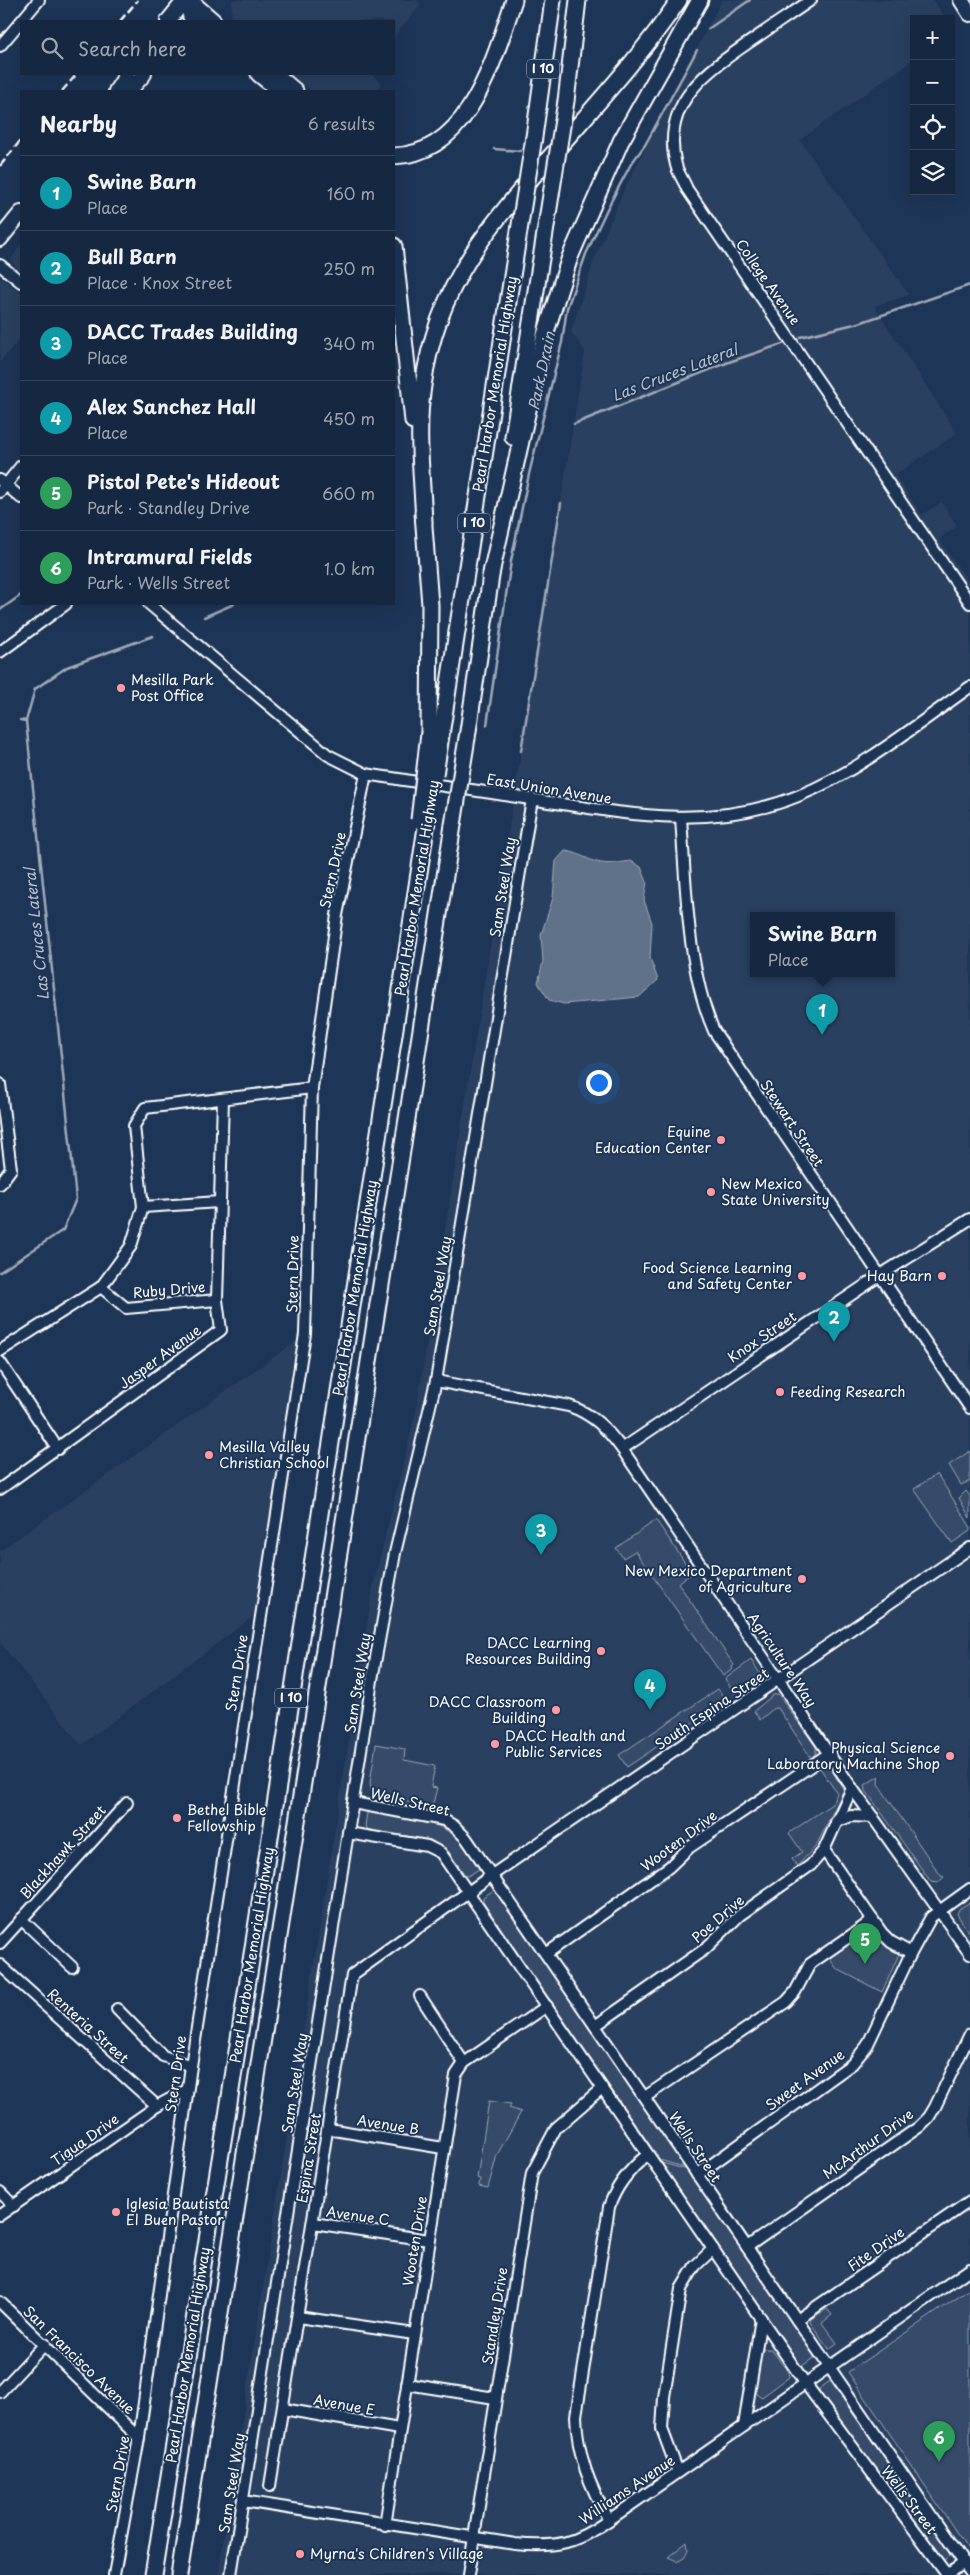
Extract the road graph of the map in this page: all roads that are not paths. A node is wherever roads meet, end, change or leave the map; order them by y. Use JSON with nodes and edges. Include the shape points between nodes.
{"nodes":[{"id":1,"x":39,"y":0,"type":"edge"},
{"id":2,"x":514,"y":0,"type":"edge"},
{"id":3,"x":553,"y":0,"type":"edge"},
{"id":4,"x":578,"y":0,"type":"edge"},
{"id":5,"x":679,"y":0,"type":"edge"},
{"id":6,"x":700,"y":0,"type":"edge"},
{"id":7,"x":811,"y":0,"type":"edge"},
{"id":8,"x":961,"y":0,"type":"edge"},
{"id":9,"x":192,"y":8,"type":"edge"},
{"id":10,"x":970,"y":14,"type":"edge"},
{"id":11,"x":22,"y":20,"type":"edge"},
{"id":12,"x":170,"y":20,"type":"edge"},
{"id":13,"x":212,"y":20,"type":"edge"},
{"id":14,"x":20,"y":22,"type":"edge"},
{"id":15,"x":0,"y":46,"type":"edge"},
{"id":16,"x":126,"y":75,"type":"edge"},
{"id":17,"x":143,"y":75,"type":"edge"},
{"id":18,"x":260,"y":75,"type":"edge"},
{"id":19,"x":275,"y":75,"type":"edge"},
{"id":20,"x":117,"y":90,"type":"edge"},
{"id":21,"x":130,"y":90,"type":"edge"},
{"id":22,"x":279,"y":90,"type":"edge"},
{"id":23,"x":293,"y":90,"type":"edge"},
{"id":24,"x":395,"y":156,"type":"edge"},
{"id":25,"x":20,"y":214,"type":"edge"},
{"id":26,"x":0,"y":239,"type":"edge"},
{"id":27,"x":395,"y":255,"type":"edge"},
{"id":28,"x":0,"y":264,"type":"edge"},
{"id":29,"x":20,"y":281,"type":"edge"},
{"id":30,"x":20,"y":467,"type":"edge"},
{"id":31,"x":2,"y":486,"type":"edge"},
{"id":32,"x":20,"y":497,"type":"edge"},
{"id":33,"x":424,"y":522,"type":"junction"},
{"id":34,"x":490,"y":578,"type":"junction"},
{"id":35,"x":970,"y":603,"type":"edge"},
{"id":36,"x":65,"y":605,"type":"edge"},
{"id":37,"x":150,"y":605,"type":"edge"},
{"id":38,"x":0,"y":652,"type":"edge"},
{"id":39,"x":970,"y":687,"type":"edge"},
{"id":40,"x":435,"y":734,"type":"junction"},
{"id":41,"x":366,"y":774,"type":"junction"},
{"id":42,"x":532,"y":799,"type":"junction"},
{"id":43,"x":681,"y":818,"type":"junction"},
{"id":44,"x":0,"y":1084,"type":"edge"},
{"id":45,"x":312,"y":1088,"type":"junction"},
{"id":46,"x":222,"y":1099,"type":"junction"},
{"id":47,"x":3,"y":1131,"type":"edge"},
{"id":48,"x":0,"y":1184,"type":"edge"},
{"id":49,"x":219,"y":1202,"type":"junction"},
{"id":50,"x":143,"y":1206,"type":"junction"},
{"id":51,"x":970,"y":1219,"type":"edge"},
{"id":52,"x":879,"y":1276,"type":"junction"},
{"id":53,"x":101,"y":1287,"type":"junction"},
{"id":54,"x":217,"y":1300,"type":"junction"},
{"id":55,"x":0,"y":1351,"type":"edge"},
{"id":56,"x":0,"y":1362,"type":"edge"},
{"id":57,"x":436,"y":1381,"type":"junction"},
{"id":58,"x":970,"y":1408,"type":"edge"},
{"id":59,"x":58,"y":1448,"type":"junction"},
{"id":60,"x":622,"y":1449,"type":"junction"},
{"id":61,"x":0,"y":1488,"type":"edge"},
{"id":62,"x":970,"y":1548,"type":"edge"},
{"id":63,"x":778,"y":1680,"type":"junction"},
{"id":64,"x":830,"y":1753,"type":"junction"},
{"id":65,"x":852,"y":1788,"type":"junction"},
{"id":66,"x":128,"y":1802,"type":"dead end"},
{"id":67,"x":353,"y":1803,"type":"junction"},
{"id":68,"x":874,"y":1817,"type":"junction"},
{"id":69,"x":836,"y":1822,"type":"junction"},
{"id":70,"x":348,"y":1832,"type":"junction"},
{"id":71,"x":824,"y":1850,"type":"junction"},
{"id":72,"x":492,"y":1875,"type":"junction"},
{"id":73,"x":970,"y":1889,"type":"edge"},
{"id":74,"x":468,"y":1892,"type":"junction"},
{"id":75,"x":940,"y":1910,"type":"junction"},
{"id":76,"x":21,"y":1918,"type":"junction"},
{"id":77,"x":872,"y":1920,"type":"junction"},
{"id":78,"x":0,"y":1943,"type":"edge"},
{"id":79,"x":911,"y":1952,"type":"junction"},
{"id":80,"x":546,"y":1954,"type":"junction"},
{"id":81,"x":970,"y":1954,"type":"edge"},
{"id":82,"x":0,"y":1965,"type":"edge"},
{"id":83,"x":72,"y":1967,"type":"dead end"},
{"id":84,"x":420,"y":1996,"type":"dead end"},
{"id":85,"x":547,"y":2006,"type":"junction"},
{"id":86,"x":117,"y":2009,"type":"dead end"},
{"id":87,"x":595,"y":2026,"type":"junction"},
{"id":88,"x":970,"y":2034,"type":"edge"},
{"id":89,"x":464,"y":2063,"type":"junction"},
{"id":90,"x":190,"y":2066,"type":"junction"},
{"id":91,"x":602,"y":2088,"type":"junction"},
{"id":92,"x":187,"y":2090,"type":"junction"},
{"id":93,"x":645,"y":2097,"type":"junction"},
{"id":94,"x":157,"y":2106,"type":"junction"},
{"id":95,"x":328,"y":2129,"type":"junction"},
{"id":96,"x":444,"y":2148,"type":"junction"},
{"id":97,"x":647,"y":2154,"type":"junction"},
{"id":98,"x":697,"y":2175,"type":"junction"},
{"id":99,"x":0,"y":2192,"type":"edge"},
{"id":100,"x":970,"y":2200,"type":"edge"},
{"id":101,"x":14,"y":2206,"type":"junction"},
{"id":102,"x":0,"y":2215,"type":"edge"},
{"id":103,"x":313,"y":2223,"type":"junction"},
{"id":104,"x":429,"y":2240,"type":"junction"},
{"id":105,"x":747,"y":2247,"type":"junction"},
{"id":106,"x":713,"y":2249,"type":"junction"},
{"id":107,"x":970,"y":2269,"type":"edge"},
{"id":108,"x":0,"y":2302,"type":"edge"},
{"id":109,"x":298,"y":2317,"type":"junction"},
{"id":110,"x":761,"y":2318,"type":"junction"},
{"id":111,"x":797,"y":2320,"type":"junction"},
{"id":112,"x":414,"y":2334,"type":"junction"},
{"id":113,"x":45,"y":2344,"type":"junction"},
{"id":114,"x":829,"y":2366,"type":"junction"},
{"id":115,"x":805,"y":2382,"type":"junction"},
{"id":116,"x":407,"y":2384,"type":"junction"},
{"id":117,"x":0,"y":2392,"type":"edge"},
{"id":118,"x":495,"y":2398,"type":"junction"},
{"id":119,"x":283,"y":2408,"type":"junction"},
{"id":120,"x":744,"y":2426,"type":"junction"},
{"id":121,"x":399,"y":2429,"type":"junction"},
{"id":122,"x":139,"y":2438,"type":"junction"},
{"id":123,"x":678,"y":2472,"type":"junction"},
{"id":124,"x":270,"y":2486,"type":"dead end"},
{"id":125,"x":243,"y":2501,"type":"junction"},
{"id":126,"x":609,"y":2520,"type":"junction"},
{"id":127,"x":385,"y":2525,"type":"junction"},
{"id":128,"x":473,"y":2538,"type":"junction"},
{"id":129,"x":967,"y":2567,"type":"edge"},
{"id":130,"x":114,"y":2575,"type":"edge"},
{"id":131,"x":153,"y":2575,"type":"edge"},
{"id":132,"x":179,"y":2575,"type":"edge"},
{"id":133,"x":231,"y":2575,"type":"edge"},
{"id":134,"x":468,"y":2575,"type":"edge"},
{"id":135,"x":947,"y":2575,"type":"edge"}],
"edges":[{"from":1,"to":11,"type":"street"},
{"from":2,"to":24,"type":"highway","via":[[488,75],[467,111],[439,141],[416,153]]},
{"from":3,"to":40,"type":"highway","name":"Pearl Harbor Memorial Highway","number":"I 10","bridge":true,"via":[[519,231]]},
{"from":4,"to":34,"type":"highway","name":"Pearl Harbor Memorial Highway","number":"I 10","bridge":true,"via":[[566,101]]},
{"from":5,"to":33,"type":"highway","via":[[628,68],[491,225],[446,300],[422,387],[420,427]]},
{"from":6,"to":34,"type":"highway","via":[[621,141],[570,257],[545,335]]},
{"from":7,"to":35,"type":"street","name":"College Avenue","via":[[716,64],[694,85],[680,107],[673,135],[676,165],[687,189]]},
{"from":8,"to":10,"type":"main road"},
{"from":9,"to":12,"type":"main road"},
{"from":9,"to":13,"type":"highway"},
{"from":14,"to":15,"type":"street"},
{"from":16,"to":20,"type":"main road"},
{"from":17,"to":21,"type":"main road"},
{"from":18,"to":22,"type":"highway"},
{"from":19,"to":23,"type":"highway"},
{"from":25,"to":26,"type":"main road"},
{"from":27,"to":33,"type":"highway"},
{"from":28,"to":29,"type":"street"},
{"from":30,"to":31,"type":"street"},
{"from":31,"to":32,"type":"street"},
{"from":33,"to":40,"type":"highway"},
{"from":34,"to":132,"type":"highway","name":"Pearl Harbor Memorial Highway","number":"I 10","bridge":true},
{"from":36,"to":38,"type":"street"},
{"from":37,"to":41,"type":"street","name":"East Union Avenue","via":[[328,755]]},
{"from":39,"to":43,"type":"street","name":"East Union Avenue","via":[[853,770],[815,789],[759,808]]},
{"from":40,"to":131,"type":"highway","name":"Pearl Harbor Memorial Highway","number":"I 10","bridge":true,"via":[[390,1056]]},
{"from":41,"to":42,"type":"street","name":"East Union Avenue"},
{"from":41,"to":45,"type":"street","name":"Stern Drive","via":[[337,915]]},
{"from":42,"to":43,"type":"street","name":"East Union Avenue","via":[[619,814]]},
{"from":42,"to":57,"type":"street","name":"Sam Steel Way"},
{"from":43,"to":52,"type":"street","name":"Stewart Street","via":[[694,951],[706,1013],[726,1051]]},
{"from":44,"to":47,"type":"street"},
{"from":45,"to":46,"type":"street"},
{"from":45,"to":90,"type":"street","name":"Stern Drive","via":[[306,1334]]},
{"from":46,"to":49,"type":"street","name":"Jasper Avenue"},
{"from":46,"to":50,"type":"street","via":[[145,1108],[134,1126]]},
{"from":47,"to":48,"type":"street","via":[[11,1169]]},
{"from":49,"to":50,"type":"street"},
{"from":49,"to":54,"type":"street","name":"Jasper Avenue"},
{"from":50,"to":53,"type":"street","via":[[131,1246]]},
{"from":51,"to":52,"type":"street","name":"Knox Street"},
{"from":52,"to":58,"type":"street","name":"Stewart Street"},
{"from":52,"to":60,"type":"street","name":"Knox Street"},
{"from":53,"to":54,"type":"street","name":"Ruby Drive","via":[[126,1308]]},
{"from":53,"to":55,"type":"street"},
{"from":54,"to":59,"type":"street","name":"Jasper Avenue","via":[[221,1330]]},
{"from":56,"to":59,"type":"street"},
{"from":57,"to":60,"type":"street","name":"Agriculture Way","via":[[578,1409],[598,1421]]},
{"from":57,"to":67,"type":"street","name":"Sam Steel Way","via":[[395,1553]]},
{"from":59,"to":61,"type":"street","name":"Jasper Avenue"},
{"from":60,"to":63,"type":"street","name":"Agriculture Way"},
{"from":62,"to":63,"type":"street","name":"South Espina Street"},
{"from":63,"to":64,"type":"street","name":"Agriculture Way"},
{"from":63,"to":72,"type":"street","name":"South Espina Street"},
{"from":64,"to":65,"type":"street","name":"Agriculture Way"},
{"from":64,"to":80,"type":"street","name":"Wooten Drive","via":[[690,1848],[669,1867]]},
{"from":65,"to":68,"type":"street","name":"Agriculture Way"},
{"from":65,"to":69,"type":"street","name":"Poe Drive"},
{"from":66,"to":76,"type":"street","name":"Blackhawk Street"},
{"from":67,"to":70,"type":"street","name":"Sam Steel Way"},
{"from":67,"to":72,"type":"street","name":"Wells Street","via":[[450,1823],[466,1838]]},
{"from":68,"to":69,"type":"street","via":[[851,1816]]},
{"from":68,"to":75,"type":"street","name":"Agriculture Way"},
{"from":69,"to":71,"type":"street","name":"Poe Drive"},
{"from":70,"to":74,"type":"street","name":"Wells Street","via":[[434,1849],[448,1862]]},
{"from":70,"to":125,"type":"street","name":"Sam Steel Way"},
{"from":71,"to":77,"type":"street"},
{"from":71,"to":87,"type":"street","name":"Poe Drive","via":[[804,1872],[733,1920],[713,1944]]},
{"from":72,"to":74,"type":"street","name":"South Espina Street"},
{"from":72,"to":80,"type":"street","name":"Wells Street"},
{"from":73,"to":75,"type":"street","name":"Sweet Avenue"},
{"from":74,"to":85,"type":"street","name":"Wells Street"},
{"from":74,"to":95,"type":"street","name":"Espina Street","via":[[352,1975]]},
{"from":75,"to":79,"type":"street","name":"Sweet Avenue","via":[[931,1917]]},
{"from":75,"to":81,"type":"street","name":"Agriculture Way"},
{"from":76,"to":78,"type":"street","name":"Blackhawk Street"},
{"from":76,"to":83,"type":"street"},
{"from":77,"to":79,"type":"street","via":[[892,1942]]},
{"from":77,"to":93,"type":"street","via":[[810,1964],[786,2002]]},
{"from":79,"to":98,"type":"street","name":"Sweet Avenue","via":[[868,2046],[852,2064]]},
{"from":80,"to":87,"type":"street","name":"Wells Street"},
{"from":82,"to":94,"type":"street","name":"Renteria Street"},
{"from":84,"to":89,"type":"street"},
{"from":85,"to":89,"type":"street"},
{"from":85,"to":91,"type":"street","name":"Wells Street"},
{"from":86,"to":90,"type":"street","via":[[163,2056]]},
{"from":87,"to":93,"type":"street","name":"Wells Street"},
{"from":88,"to":105,"type":"street","name":"McArthur Drive","via":[[935,2107],[919,2127]]},
{"from":89,"to":96,"type":"street","name":"Wooten Drive","via":[[456,2076]]},
{"from":90,"to":92,"type":"street","name":"Stern Drive"},
{"from":91,"to":97,"type":"street","name":"Wells Street"},
{"from":91,"to":118,"type":"street","name":"Standley Drive","via":[[556,2128],[532,2173]]},
{"from":92,"to":94,"type":"street","name":"Tigua Drive"},
{"from":92,"to":122,"type":"street","name":"Stern Drive"},
{"from":93,"to":98,"type":"street","name":"Wells Street"},
{"from":94,"to":101,"type":"street","name":"Tigua Drive"},
{"from":95,"to":96,"type":"street","name":"Avenue B"},
{"from":95,"to":103,"type":"street","name":"Espina Street"},
{"from":96,"to":104,"type":"street","name":"Wooten Drive"},
{"from":97,"to":106,"type":"street","name":"Wells Street"},
{"from":97,"to":126,"type":"street","via":[[627,2174],[609,2207],[576,2416],[576,2435],[586,2475]]},
{"from":98,"to":105,"type":"street","name":"Wells Street"},
{"from":99,"to":101,"type":"street"},
{"from":100,"to":111,"type":"street","name":"Fite Drive"},
{"from":101,"to":102,"type":"street","name":"Tigua Drive"},
{"from":103,"to":104,"type":"street","name":"Avenue C"},
{"from":103,"to":109,"type":"street","name":"Espina Street"},
{"from":104,"to":112,"type":"street","name":"Wooten Drive"},
{"from":105,"to":111,"type":"street","name":"Wells Street"},
{"from":106,"to":110,"type":"street","name":"Wells Street"},
{"from":106,"to":123,"type":"street","via":[[695,2266],[681,2289],[662,2429]]},
{"from":107,"to":114,"type":"street","name":"Williams Avenue"},
{"from":108,"to":113,"type":"street","name":"San Francisco Avenue"},
{"from":109,"to":112,"type":"street"},
{"from":109,"to":119,"type":"street","name":"Espina Street"},
{"from":110,"to":115,"type":"street","name":"Wells Street"},
{"from":110,"to":120,"type":"street"},
{"from":111,"to":114,"type":"street","name":"Wells Street"},
{"from":112,"to":116,"type":"street","name":"Wooten Drive"},
{"from":113,"to":117,"type":"street"},
{"from":113,"to":122,"type":"street","name":"San Francisco Avenue"},
{"from":114,"to":115,"type":"street","name":"Williams Avenue"},
{"from":114,"to":129,"type":"street","name":"Wells Street"},
{"from":115,"to":120,"type":"street","name":"Williams Avenue"},
{"from":115,"to":135,"type":"street","name":"Wells Street"},
{"from":116,"to":118,"type":"street"},
{"from":116,"to":121,"type":"street","name":"Wooten Drive"},
{"from":118,"to":128,"type":"street","name":"Standley Drive"},
{"from":119,"to":121,"type":"street","name":"Avenue E"},
{"from":119,"to":124,"type":"street","name":"Espina Street"},
{"from":120,"to":123,"type":"street","name":"Williams Avenue"},
{"from":121,"to":127,"type":"street","name":"Wooten Drive"},
{"from":122,"to":130,"type":"street","name":"Stern Drive"},
{"from":123,"to":126,"type":"street","name":"Williams Avenue"},
{"from":125,"to":127,"type":"street","name":"Williams Avenue"},
{"from":125,"to":133,"type":"street","name":"Sam Steel Way"},
{"from":126,"to":128,"type":"street","name":"Williams Avenue","via":[[583,2537],[555,2546]]},
{"from":127,"to":128,"type":"street","name":"Williams Avenue"},
{"from":128,"to":134,"type":"street","name":"Standley Drive"},
{"from":129,"to":135,"type":"street"}]}
